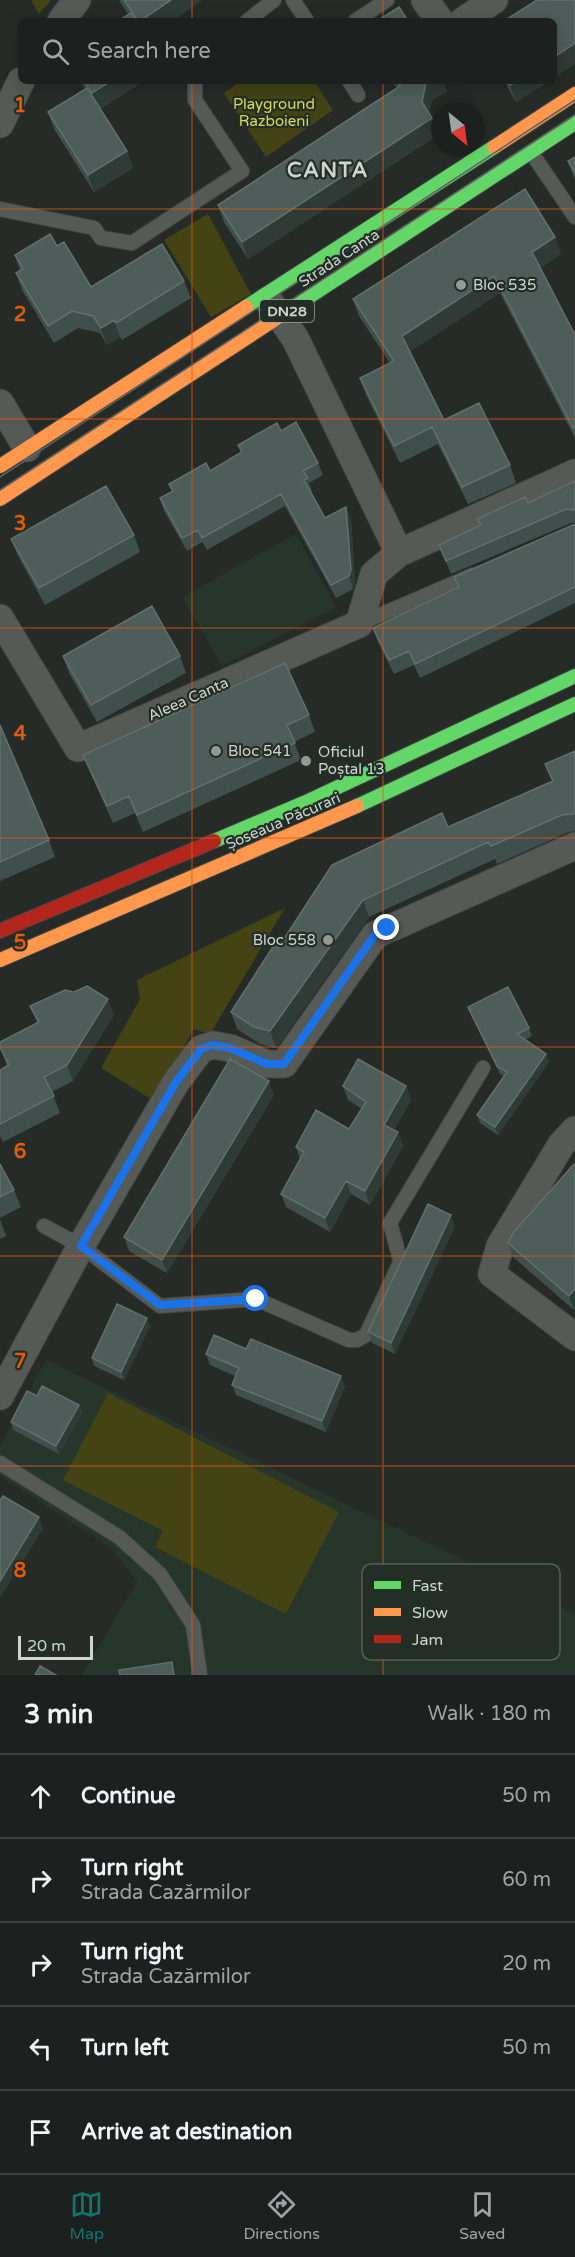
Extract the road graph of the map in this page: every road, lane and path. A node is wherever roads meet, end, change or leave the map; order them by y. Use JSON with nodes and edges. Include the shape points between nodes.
{"nodes":[{"id":1,"x":77,"y":0,"type":"edge"},
{"id":2,"x":274,"y":0,"type":"edge"},
{"id":3,"x":293,"y":0,"type":"edge"},
{"id":4,"x":387,"y":0,"type":"edge"},
{"id":5,"x":425,"y":0,"type":"edge"},
{"id":6,"x":494,"y":0,"type":"edge"},
{"id":7,"x":63,"y":18,"type":"edge"},
{"id":8,"x":251,"y":18,"type":"edge"},
{"id":9,"x":305,"y":18,"type":"edge"},
{"id":10,"x":360,"y":18,"type":"edge"},
{"id":11,"x":438,"y":18,"type":"edge"},
{"id":12,"x":467,"y":18,"type":"edge"},
{"id":13,"x":20,"y":84,"type":"edge"},
{"id":14,"x":195,"y":84,"type":"edge"},
{"id":15,"x":351,"y":84,"type":"edge"},
{"id":16,"x":575,"y":93,"type":"edge"},
{"id":17,"x":358,"y":95,"type":"dead end"},
{"id":18,"x":575,"y":123,"type":"edge"},
{"id":19,"x":0,"y":124,"type":"edge"},
{"id":20,"x":517,"y":131,"type":"junction"},
{"id":21,"x":531,"y":152,"type":"junction"},
{"id":22,"x":0,"y":209,"type":"edge"},
{"id":23,"x":575,"y":217,"type":"edge"},
{"id":24,"x":272,"y":305,"type":"junction"},
{"id":25,"x":0,"y":403,"type":"edge"},
{"id":26,"x":27,"y":448,"type":"junction"},
{"id":27,"x":0,"y":466,"type":"edge"},
{"id":28,"x":575,"y":473,"type":"edge"},
{"id":29,"x":0,"y":499,"type":"edge"},
{"id":30,"x":399,"y":553,"type":"junction"},
{"id":31,"x":489,"y":568,"type":"edge"},
{"id":32,"x":0,"y":618,"type":"edge"},
{"id":33,"x":359,"y":624,"type":"junction"},
{"id":34,"x":575,"y":676,"type":"edge"},
{"id":35,"x":575,"y":704,"type":"edge"},
{"id":36,"x":575,"y":846,"type":"edge"},
{"id":37,"x":0,"y":931,"type":"edge"},
{"id":38,"x":0,"y":960,"type":"edge"},
{"id":39,"x":483,"y":1068,"type":"dead end"},
{"id":40,"x":575,"y":1130,"type":"edge"},
{"id":41,"x":44,"y":1226,"type":"dead end"},
{"id":42,"x":81,"y":1246,"type":"junction"},
{"id":43,"x":575,"y":1337,"type":"edge"},
{"id":44,"x":0,"y":1396,"type":"edge"},
{"id":45,"x":0,"y":1463,"type":"edge"},
{"id":46,"x":200,"y":1675,"type":"edge"}],
"edges":[{"from":1,"to":7,"type":"street"},
{"from":2,"to":8,"type":"lane"},
{"from":3,"to":9,"type":"lane"},
{"from":4,"to":10,"type":"lane"},
{"from":5,"to":11,"type":"street"},
{"from":6,"to":12,"type":"street"},
{"from":13,"to":19,"type":"street"},
{"from":14,"to":22,"type":"lane","via":[[195,100],[242,171],[132,243],[101,238],[94,228]]},
{"from":15,"to":17,"type":"lane"},
{"from":16,"to":20,"type":"main road","name":"Strada Canta","number":"DN28"},
{"from":18,"to":21,"type":"main road","name":"Strada Canta","number":"DN28"},
{"from":20,"to":21,"type":"lane"},
{"from":20,"to":24,"type":"main road","name":"Strada Canta","number":"DN28"},
{"from":21,"to":23,"type":"lane"},
{"from":21,"to":24,"type":"main road","name":"Strada Canta","number":"DN28"},
{"from":24,"to":26,"type":"main road","name":"Strada Canta","number":"DN28"},
{"from":24,"to":29,"type":"main road","name":"Strada Canta","number":"DN28"},
{"from":24,"to":30,"type":"street","via":[[295,338]]},
{"from":25,"to":26,"type":"street"},
{"from":26,"to":27,"type":"main road","name":"Strada Canta","number":"DN28"},
{"from":28,"to":30,"type":"street"},
{"from":30,"to":33,"type":"street","via":[[374,574]]},
{"from":31,"to":33,"type":"lane"},
{"from":32,"to":33,"type":"street","name":"Aleea Canta","via":[[78,748]]},
{"from":34,"to":37,"type":"main road","name":"Șoseaua Păcurari","via":[[306,801]]},
{"from":35,"to":38,"type":"main road","name":"Șoseaua Păcurari","via":[[316,825]]},
{"from":36,"to":42,"type":"street","via":[[375,935],[284,1064],[267,1064],[230,1048],[213,1045],[201,1049],[176,1082]]},
{"from":39,"to":42,"type":"lane","via":[[390,1223],[399,1265],[366,1335],[357,1340],[349,1340],[256,1299],[160,1305]]},
{"from":40,"to":43,"type":"street","via":[[561,1145],[500,1246],[492,1274]]},
{"from":41,"to":42,"type":"lane"},
{"from":42,"to":44,"type":"street"},
{"from":45,"to":46,"type":"lane","via":[[119,1537],[160,1574],[194,1625]]}]}
